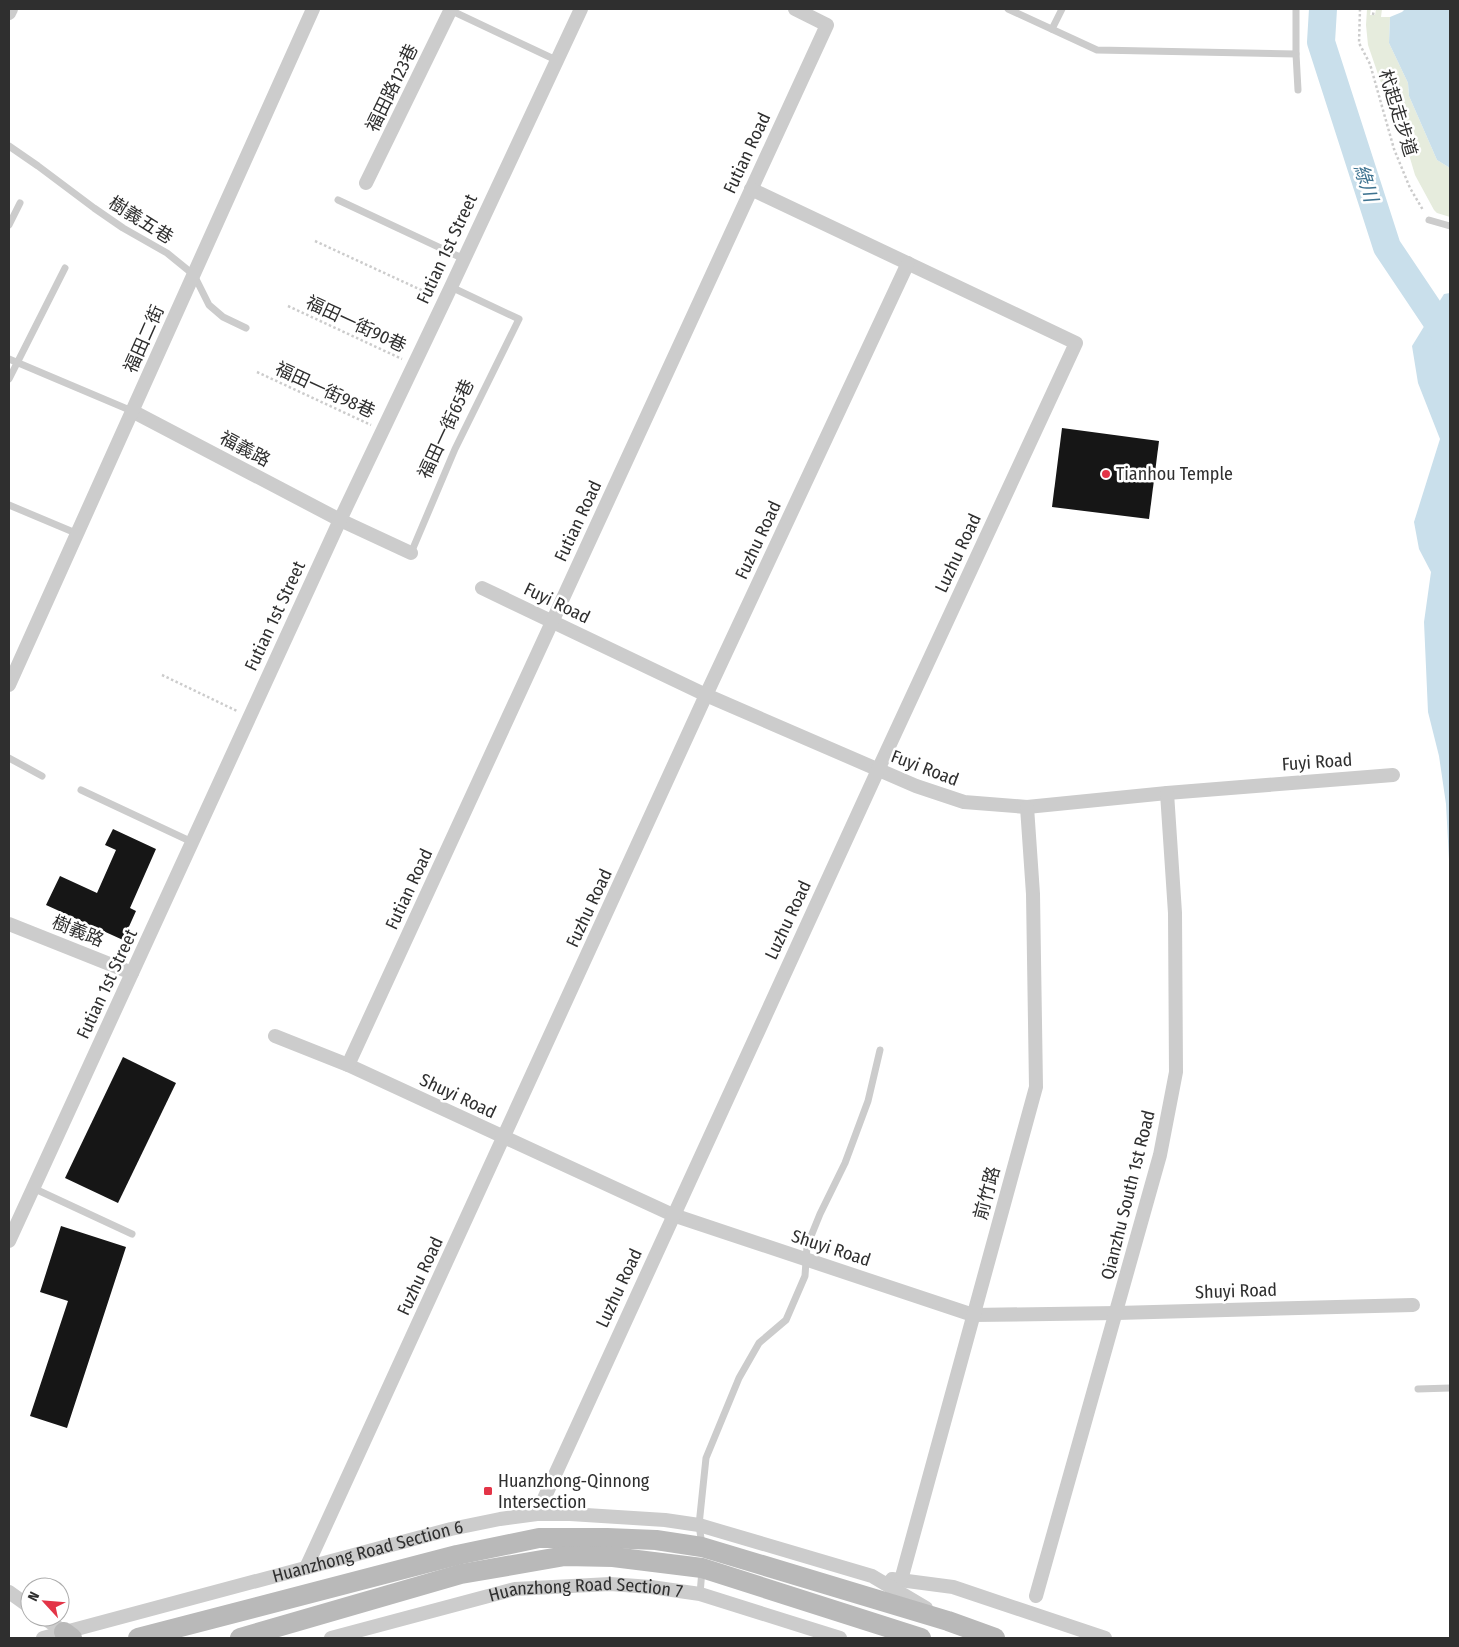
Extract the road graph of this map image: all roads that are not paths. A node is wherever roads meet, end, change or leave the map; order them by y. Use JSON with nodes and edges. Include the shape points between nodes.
{"nodes":[{"id":1,"x":11,"y":9,"type":"edge"},
{"id":2,"x":313,"y":9,"type":"edge"},
{"id":3,"x":581,"y":9,"type":"edge"},
{"id":4,"x":795,"y":9,"type":"edge"},
{"id":5,"x":1008,"y":9,"type":"edge"},
{"id":6,"x":1062,"y":9,"type":"edge"},
{"id":7,"x":1296,"y":9,"type":"edge"},
{"id":8,"x":450,"y":10,"type":"edge"},
{"id":9,"x":9,"y":13,"type":"edge"},
{"id":10,"x":1052,"y":29,"type":"junction"},
{"id":11,"x":1296,"y":54,"type":"junction"},
{"id":12,"x":556,"y":60,"type":"junction"},
{"id":13,"x":1298,"y":90,"type":"dead end"},
{"id":14,"x":9,"y":146,"type":"edge"},
{"id":15,"x":366,"y":183,"type":"dead end"},
{"id":16,"x":751,"y":189,"type":"junction"},
{"id":17,"x":338,"y":200,"type":"dead end"},
{"id":18,"x":20,"y":203,"type":"dead end"},
{"id":19,"x":1429,"y":220,"type":"road end"},
{"id":20,"x":9,"y":225,"type":"edge"},
{"id":21,"x":1450,"y":226,"type":"edge"},
{"id":22,"x":464,"y":259,"type":"junction"},
{"id":23,"x":908,"y":264,"type":"junction"},
{"id":24,"x":66,"y":268,"type":"dead end"},
{"id":25,"x":194,"y":275,"type":"junction"},
{"id":26,"x":451,"y":287,"type":"junction"},
{"id":27,"x":246,"y":328,"type":"dead end"},
{"id":28,"x":9,"y":359,"type":"edge"},
{"id":29,"x":17,"y":364,"type":"junction"},
{"id":30,"x":9,"y":379,"type":"edge"},
{"id":31,"x":132,"y":411,"type":"junction"},
{"id":32,"x":9,"y":504,"type":"edge"},
{"id":33,"x":340,"y":520,"type":"junction"},
{"id":34,"x":78,"y":534,"type":"junction"},
{"id":35,"x":411,"y":553,"type":"joint"},
{"id":36,"x":482,"y":588,"type":"dead end"},
{"id":37,"x":552,"y":622,"type":"junction"},
{"id":38,"x":9,"y":684,"type":"edge"},
{"id":39,"x":706,"y":695,"type":"junction"},
{"id":40,"x":9,"y":758,"type":"edge"},
{"id":41,"x":878,"y":770,"type":"junction"},
{"id":42,"x":1393,"y":775,"type":"dead end"},
{"id":43,"x":42,"y":776,"type":"dead end"},
{"id":44,"x":81,"y":790,"type":"dead end"},
{"id":45,"x":1167,"y":792,"type":"junction"},
{"id":46,"x":1027,"y":807,"type":"junction"},
{"id":47,"x":192,"y":842,"type":"junction"},
{"id":48,"x":9,"y":924,"type":"edge"},
{"id":49,"x":132,"y":973,"type":"junction"},
{"id":50,"x":275,"y":1036,"type":"dead end"},
{"id":51,"x":880,"y":1050,"type":"dead end"},
{"id":52,"x":348,"y":1066,"type":"junction"},
{"id":53,"x":504,"y":1138,"type":"junction"},
{"id":54,"x":33,"y":1188,"type":"junction"},
{"id":55,"x":673,"y":1215,"type":"junction"},
{"id":56,"x":132,"y":1234,"type":"dead end"},
{"id":57,"x":9,"y":1241,"type":"edge"},
{"id":58,"x":806,"y":1259,"type":"junction"},
{"id":59,"x":1413,"y":1305,"type":"dead end"},
{"id":60,"x":1117,"y":1313,"type":"junction"},
{"id":61,"x":973,"y":1315,"type":"junction"},
{"id":62,"x":1450,"y":1388,"type":"edge"},
{"id":63,"x":1418,"y":1389,"type":"dead end"},
{"id":64,"x":537,"y":1514,"type":"junction"},
{"id":65,"x":699,"y":1525,"type":"junction"},
{"id":66,"x":702,"y":1557,"type":"junction"},
{"id":67,"x":306,"y":1568,"type":"junction"},
{"id":68,"x":872,"y":1576,"type":"junction"},
{"id":69,"x":901,"y":1580,"type":"junction"},
{"id":70,"x":9,"y":1592,"type":"edge"},
{"id":71,"x":700,"y":1594,"type":"junction"},
{"id":72,"x":1036,"y":1596,"type":"dead end"},
{"id":73,"x":20,"y":1600,"type":"edge"},
{"id":74,"x":948,"y":1621,"type":"junction"},
{"id":75,"x":57,"y":1627,"type":"edge"},
{"id":76,"x":68,"y":1635,"type":"edge"},
{"id":77,"x":988,"y":1636,"type":"edge"},
{"id":78,"x":43,"y":1638,"type":"edge"},
{"id":79,"x":138,"y":1638,"type":"edge"},
{"id":80,"x":240,"y":1638,"type":"edge"},
{"id":81,"x":331,"y":1638,"type":"edge"},
{"id":82,"x":840,"y":1638,"type":"edge"},
{"id":83,"x":921,"y":1638,"type":"edge"},
{"id":84,"x":1105,"y":1638,"type":"edge"}],
"edges":[{"from":1,"to":9,"type":"street"},
{"from":2,"to":25,"type":"street","name":"福田二街"},
{"from":3,"to":12,"type":"street","name":"Futian 1st Street"},
{"from":4,"to":16,"type":"street","name":"Futian Road","via":[[827,25]]},
{"from":5,"to":10,"type":"lane"},
{"from":6,"to":10,"type":"lane"},
{"from":7,"to":11,"type":"lane"},
{"from":8,"to":12,"type":"lane"},
{"from":8,"to":15,"type":"street","name":"福田路123巷"},
{"from":10,"to":11,"type":"lane","via":[[1097,50]]},
{"from":11,"to":13,"type":"lane"},
{"from":12,"to":22,"type":"street","name":"Futian 1st Street"},
{"from":14,"to":25,"type":"lane","name":"樹義五巷","via":[[101,213],[167,253]]},
{"from":16,"to":23,"type":"street"},
{"from":16,"to":37,"type":"street","name":"Futian Road"},
{"from":17,"to":22,"type":"lane"},
{"from":18,"to":20,"type":"lane"},
{"from":19,"to":21,"type":"lane"},
{"from":22,"to":26,"type":"street","name":"Futian 1st Street"},
{"from":23,"to":39,"type":"street","name":"Fuzhu Road"},
{"from":23,"to":41,"type":"street","name":"Luzhu Road","via":[[1076,343]]},
{"from":24,"to":29,"type":"lane"},
{"from":25,"to":27,"type":"lane","name":"樹義五巷","via":[[209,305],[223,317]]},
{"from":25,"to":31,"type":"street","name":"福田二街"},
{"from":26,"to":33,"type":"street","name":"Futian 1st Street"},
{"from":26,"to":35,"type":"lane","name":"福田一街65巷","via":[[519,319],[455,449]]},
{"from":28,"to":29,"type":"lane"},
{"from":29,"to":30,"type":"lane"},
{"from":29,"to":31,"type":"lane"},
{"from":31,"to":33,"type":"street","name":"福義路"},
{"from":31,"to":34,"type":"street","name":"福田二街"},
{"from":32,"to":34,"type":"lane"},
{"from":33,"to":35,"type":"street","name":"福田一街65巷"},
{"from":33,"to":47,"type":"street","name":"Futian 1st Street"},
{"from":34,"to":38,"type":"street","name":"福田二街"},
{"from":36,"to":37,"type":"street","name":"Fuyi Road"},
{"from":37,"to":39,"type":"street","name":"Fuyi Road"},
{"from":37,"to":52,"type":"street","name":"Futian Road"},
{"from":39,"to":41,"type":"street","name":"Fuyi Road"},
{"from":39,"to":53,"type":"street","name":"Fuzhu Road"},
{"from":40,"to":43,"type":"lane"},
{"from":41,"to":46,"type":"street","name":"Fuyi Road","via":[[964,802]]},
{"from":41,"to":55,"type":"street","name":"Luzhu Road"},
{"from":42,"to":45,"type":"street","name":"Fuyi Road"},
{"from":44,"to":47,"type":"lane"},
{"from":45,"to":46,"type":"street","name":"Fuyi Road"},
{"from":45,"to":60,"type":"street","name":"Qianzhu South 1st Road","via":[[1174,913],[1176,1072],[1160,1155]]},
{"from":46,"to":61,"type":"street","name":"前竹路","via":[[1033,894],[1036,1087]]},
{"from":47,"to":49,"type":"street","name":"Futian 1st Street"},
{"from":48,"to":49,"type":"street","name":"樹義路"},
{"from":49,"to":54,"type":"street","name":"Futian 1st Street"},
{"from":50,"to":52,"type":"street","name":"Shuyi Road"},
{"from":51,"to":58,"type":"lane","via":[[868,1102],[845,1163],[807,1246]]},
{"from":52,"to":53,"type":"street","name":"Shuyi Road"},
{"from":53,"to":55,"type":"street","name":"Shuyi Road"},
{"from":53,"to":67,"type":"street","name":"Fuzhu Road"},
{"from":54,"to":56,"type":"lane"},
{"from":54,"to":57,"type":"street","name":"Futian 1st Street"},
{"from":55,"to":58,"type":"street","name":"Shuyi Road"},
{"from":55,"to":64,"type":"street","name":"Luzhu Road"},
{"from":58,"to":61,"type":"street","name":"Shuyi Road"},
{"from":58,"to":65,"type":"lane","via":[[805,1276],[786,1320],[759,1343],[739,1378],[706,1458]]},
{"from":59,"to":60,"type":"street","name":"Shuyi Road"},
{"from":60,"to":61,"type":"street","name":"Shuyi Road"},
{"from":60,"to":72,"type":"street","name":"Qianzhu South 1st Road"},
{"from":61,"to":69,"type":"street","name":"前竹路"},
{"from":62,"to":63,"type":"lane"},
{"from":64,"to":65,"type":"street","name":"Huanzhong Road Section 6","via":[[665,1520]]},
{"from":64,"to":67,"type":"street","name":"Huanzhong Road Section 6","via":[[451,1529]]},
{"from":65,"to":66,"type":"lane"},
{"from":65,"to":68,"type":"street"},
{"from":66,"to":71,"type":"lane"},
{"from":66,"to":74,"type":"street"},
{"from":66,"to":79,"type":"street","name":"Huanzhong Road Section 6","via":[[656,1540],[539,1538],[457,1555]]},
{"from":66,"to":80,"type":"street","via":[[565,1556],[509,1565],[460,1574]]},
{"from":66,"to":83,"type":"street","name":"Huanzhong Road Section 7"},
{"from":67,"to":76,"type":"street","name":"Huanzhong Road Section 6"},
{"from":68,"to":69,"type":"street"},
{"from":68,"to":74,"type":"street"},
{"from":69,"to":84,"type":"street","via":[[954,1588]]},
{"from":70,"to":73,"type":"street"},
{"from":71,"to":81,"type":"street","name":"Huanzhong Road Section 7","via":[[610,1584],[515,1589]]},
{"from":71,"to":82,"type":"street","name":"Huanzhong Road Section 7"},
{"from":74,"to":77,"type":"street"},
{"from":75,"to":76,"type":"street"},
{"from":76,"to":78,"type":"street","name":"Huanzhong Road Section 6"}]}
